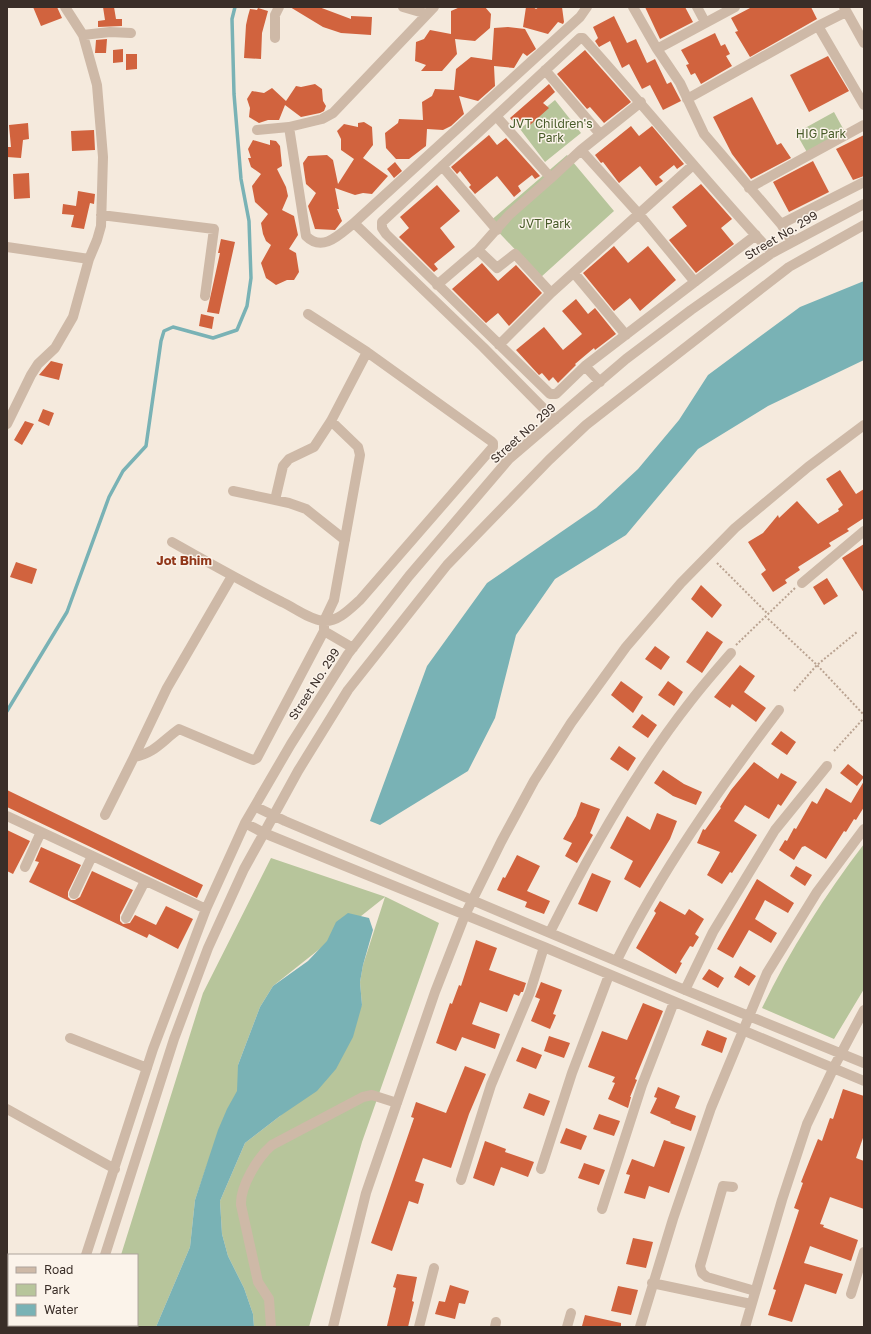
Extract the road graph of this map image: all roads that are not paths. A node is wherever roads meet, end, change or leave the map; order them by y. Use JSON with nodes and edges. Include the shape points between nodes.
{"nodes":[{"id":1,"x":65,"y":7,"type":"edge"},
{"id":2,"x":279,"y":7,"type":"edge"},
{"id":3,"x":403,"y":7,"type":"edge"},
{"id":4,"x":576,"y":7,"type":"edge"},
{"id":5,"x":587,"y":7,"type":"edge"},
{"id":6,"x":633,"y":7,"type":"edge"},
{"id":7,"x":697,"y":7,"type":"edge"},
{"id":8,"x":735,"y":7,"type":"edge"},
{"id":9,"x":845,"y":9,"type":"edge"},
{"id":10,"x":430,"y":10,"type":"edge"},
{"id":11,"x":580,"y":17,"type":"junction"},
{"id":12,"x":705,"y":22,"type":"junction"},
{"id":13,"x":818,"y":26,"type":"junction"},
{"id":14,"x":131,"y":34,"type":"dead end"},
{"id":15,"x":83,"y":35,"type":"junction"},
{"id":16,"x":275,"y":38,"type":"dead end"},
{"id":17,"x":864,"y":43,"type":"edge"},
{"id":18,"x":657,"y":49,"type":"junction"},
{"id":19,"x":545,"y":70,"type":"junction"},
{"id":20,"x":687,"y":99,"type":"junction"},
{"id":21,"x":641,"y":102,"type":"junction"},
{"id":22,"x":864,"y":105,"type":"edge"},
{"id":23,"x":496,"y":116,"type":"junction"},
{"id":24,"x":864,"y":125,"type":"edge"},
{"id":25,"x":289,"y":127,"type":"junction"},
{"id":26,"x":257,"y":130,"type":"dead end"},
{"id":27,"x":600,"y":134,"type":"junction"},
{"id":28,"x":581,"y":150,"type":"junction"},
{"id":29,"x":693,"y":165,"type":"junction"},
{"id":30,"x":442,"y":166,"type":"junction"},
{"id":31,"x":551,"y":178,"type":"junction"},
{"id":32,"x":864,"y":182,"type":"edge"},
{"id":33,"x":749,"y":188,"type":"junction"},
{"id":34,"x":864,"y":204,"type":"edge"},
{"id":35,"x":638,"y":213,"type":"junction"},
{"id":36,"x":101,"y":215,"type":"junction"},
{"id":37,"x":354,"y":223,"type":"junction"},
{"id":38,"x":781,"y":224,"type":"junction"},
{"id":39,"x":864,"y":225,"type":"edge"},
{"id":40,"x":497,"y":230,"type":"junction"},
{"id":41,"x":756,"y":235,"type":"junction"},
{"id":42,"x":792,"y":242,"type":"junction"},
{"id":43,"x":7,"y":247,"type":"edge"},
{"id":44,"x":478,"y":250,"type":"junction"},
{"id":45,"x":772,"y":253,"type":"junction"},
{"id":46,"x":89,"y":259,"type":"junction"},
{"id":47,"x":574,"y":273,"type":"junction"},
{"id":48,"x":695,"y":282,"type":"junction"},
{"id":49,"x":436,"y":286,"type":"junction"},
{"id":50,"x":551,"y":293,"type":"junction"},
{"id":51,"x":206,"y":296,"type":"dead end"},
{"id":52,"x":308,"y":314,"type":"dead end"},
{"id":53,"x":626,"y":335,"type":"junction"},
{"id":54,"x":500,"y":345,"type":"junction"},
{"id":55,"x":367,"y":352,"type":"junction"},
{"id":56,"x":585,"y":366,"type":"junction"},
{"id":57,"x":600,"y":382,"type":"junction"},
{"id":58,"x":555,"y":420,"type":"junction"},
{"id":59,"x":331,"y":422,"type":"junction"},
{"id":60,"x":7,"y":424,"type":"edge"},
{"id":61,"x":864,"y":425,"type":"edge"},
{"id":62,"x":233,"y":492,"type":"dead end"},
{"id":63,"x":276,"y":500,"type":"junction"},
{"id":64,"x":864,"y":531,"type":"edge"},
{"id":65,"x":345,"y":540,"type":"junction"},
{"id":66,"x":172,"y":542,"type":"dead end"},
{"id":67,"x":232,"y":576,"type":"junction"},
{"id":68,"x":798,"y":585,"type":"road end"},
{"id":69,"x":324,"y":626,"type":"junction"},
{"id":70,"x":353,"y":648,"type":"junction"},
{"id":71,"x":732,"y":650,"type":"road end"},
{"id":72,"x":779,"y":710,"type":"dead end"},
{"id":73,"x":134,"y":757,"type":"junction"},
{"id":74,"x":826,"y":766,"type":"dead end"},
{"id":75,"x":256,"y":807,"type":"junction"},
{"id":76,"x":105,"y":815,"type":"dead end"},
{"id":77,"x":7,"y":816,"type":"edge"},
{"id":78,"x":273,"y":816,"type":"junction"},
{"id":79,"x":246,"y":823,"type":"junction"},
{"id":80,"x":864,"y":829,"type":"edge"},
{"id":81,"x":42,"y":832,"type":"junction"},
{"id":82,"x":264,"y":833,"type":"junction"},
{"id":83,"x":92,"y":856,"type":"junction"},
{"id":84,"x":25,"y":867,"type":"dead end"},
{"id":85,"x":145,"y":880,"type":"junction"},
{"id":86,"x":74,"y":894,"type":"dead end"},
{"id":87,"x":474,"y":900,"type":"junction"},
{"id":88,"x":206,"y":909,"type":"junction"},
{"id":89,"x":465,"y":915,"type":"junction"},
{"id":90,"x":126,"y":918,"type":"dead end"},
{"id":91,"x":550,"y":932,"type":"junction"},
{"id":92,"x":544,"y":947,"type":"junction"},
{"id":93,"x":617,"y":960,"type":"junction"},
{"id":94,"x":609,"y":975,"type":"junction"},
{"id":95,"x":685,"y":990,"type":"junction"},
{"id":96,"x":674,"y":1002,"type":"junction"},
{"id":97,"x":864,"y":1010,"type":"edge"},
{"id":98,"x":749,"y":1015,"type":"junction"},
{"id":99,"x":742,"y":1030,"type":"junction"},
{"id":100,"x":70,"y":1038,"type":"dead end"},
{"id":101,"x":841,"y":1053,"type":"junction"},
{"id":102,"x":864,"y":1063,"type":"edge"},
{"id":103,"x":148,"y":1068,"type":"junction"},
{"id":104,"x":833,"y":1069,"type":"junction"},
{"id":105,"x":864,"y":1081,"type":"edge"},
{"id":106,"x":397,"y":1103,"type":"junction"},
{"id":107,"x":7,"y":1109,"type":"edge"},
{"id":108,"x":115,"y":1169,"type":"junction"},
{"id":109,"x":541,"y":1169,"type":"dead end"},
{"id":110,"x":461,"y":1180,"type":"dead end"},
{"id":111,"x":734,"y":1187,"type":"dead end"},
{"id":112,"x":602,"y":1209,"type":"dead end"},
{"id":113,"x":864,"y":1252,"type":"edge"},
{"id":114,"x":86,"y":1254,"type":"edge"},
{"id":115,"x":105,"y":1254,"type":"edge"},
{"id":116,"x":434,"y":1268,"type":"dead end"},
{"id":117,"x":652,"y":1283,"type":"junction"},
{"id":118,"x":755,"y":1291,"type":"junction"},
{"id":119,"x":851,"y":1294,"type":"dead end"},
{"id":120,"x":752,"y":1304,"type":"junction"},
{"id":121,"x":570,"y":1313,"type":"dead end"},
{"id":122,"x":271,"y":1327,"type":"edge"},
{"id":123,"x":333,"y":1327,"type":"edge"},
{"id":124,"x":420,"y":1327,"type":"edge"},
{"id":125,"x":567,"y":1327,"type":"edge"},
{"id":126,"x":640,"y":1327,"type":"edge"},
{"id":127,"x":745,"y":1327,"type":"edge"}],
"edges":[{"from":1,"to":15,"type":"street"},
{"from":2,"to":16,"type":"street","via":[[275,15]]},
{"from":3,"to":10,"type":"street"},
{"from":4,"to":11,"type":"street"},
{"from":5,"to":11,"type":"street"},
{"from":6,"to":18,"type":"street"},
{"from":7,"to":12,"type":"street"},
{"from":8,"to":12,"type":"street"},
{"from":9,"to":13,"type":"street"},
{"from":9,"to":17,"type":"street"},
{"from":10,"to":25,"type":"street","via":[[333,113],[322,119]]},
{"from":11,"to":37,"type":"street"},
{"from":12,"to":18,"type":"street"},
{"from":13,"to":20,"type":"street"},
{"from":13,"to":22,"type":"street"},
{"from":14,"to":15,"type":"street","via":[[110,32]]},
{"from":15,"to":36,"type":"street","via":[[100,105],[103,157]]},
{"from":18,"to":20,"type":"street","via":[[680,83]]},
{"from":19,"to":21,"type":"street","via":[[582,38]]},
{"from":19,"to":23,"type":"street"},
{"from":19,"to":27,"type":"street"},
{"from":20,"to":33,"type":"street","via":[[704,134]]},
{"from":21,"to":27,"type":"street"},
{"from":21,"to":29,"type":"street"},
{"from":23,"to":30,"type":"street"},
{"from":23,"to":31,"type":"street"},
{"from":24,"to":33,"type":"street"},
{"from":25,"to":26,"type":"street"},
{"from":25,"to":37,"type":"street","via":[[306,236],[311,241],[322,244]]},
{"from":27,"to":28,"type":"street"},
{"from":28,"to":31,"type":"street"},
{"from":28,"to":35,"type":"street"},
{"from":29,"to":35,"type":"street"},
{"from":29,"to":41,"type":"street"},
{"from":30,"to":40,"type":"street"},
{"from":30,"to":49,"type":"street","via":[[382,222],[386,234]]},
{"from":31,"to":40,"type":"street","via":[[509,215]]},
{"from":32,"to":38,"type":"street"},
{"from":33,"to":38,"type":"street"},
{"from":34,"to":42,"type":"street","name":"Street No. 299"},
{"from":35,"to":47,"type":"street"},
{"from":35,"to":48,"type":"street"},
{"from":36,"to":46,"type":"street","via":[[97,240]]},
{"from":36,"to":51,"type":"street","via":[[214,229]]},
{"from":37,"to":58,"type":"street"},
{"from":38,"to":42,"type":"street"},
{"from":39,"to":78,"type":"street","via":[[789,267],[604,411],[549,460],[447,565],[348,690]]},
{"from":40,"to":44,"type":"street"},
{"from":41,"to":45,"type":"street"},
{"from":41,"to":48,"type":"street"},
{"from":42,"to":45,"type":"street","name":"Street No. 299"},
{"from":43,"to":46,"type":"street"},
{"from":44,"to":49,"type":"street"},
{"from":44,"to":50,"type":"street","via":[[497,268],[515,254]]},
{"from":45,"to":57,"type":"street","name":"Street No. 299","via":[[691,310]]},
{"from":46,"to":60,"type":"street","via":[[72,318],[55,348],[42,359],[31,375]]},
{"from":47,"to":50,"type":"street"},
{"from":47,"to":53,"type":"street"},
{"from":48,"to":53,"type":"street"},
{"from":49,"to":54,"type":"street"},
{"from":50,"to":54,"type":"street"},
{"from":52,"to":55,"type":"street"},
{"from":53,"to":56,"type":"street"},
{"from":54,"to":56,"type":"street","via":[[553,395]]},
{"from":55,"to":59,"type":"street"},
{"from":55,"to":69,"type":"street","via":[[494,443],[494,447],[360,600]]},
{"from":56,"to":57,"type":"street"},
{"from":57,"to":58,"type":"street","name":"Street No. 299"},
{"from":58,"to":70,"type":"street","name":"Street No. 299","via":[[509,459],[409,576]]},
{"from":59,"to":63,"type":"street","via":[[314,446],[289,459],[283,466]]},
{"from":59,"to":65,"type":"street","via":[[358,446],[360,455]]},
{"from":61,"to":87,"type":"street","via":[[808,467],[735,528],[680,582],[626,647],[534,781],[501,842]]},
{"from":62,"to":63,"type":"street"},
{"from":63,"to":65,"type":"street","via":[[306,509]]},
{"from":64,"to":68,"type":"street"},
{"from":65,"to":69,"type":"street","via":[[334,600]]},
{"from":66,"to":67,"type":"street"},
{"from":67,"to":69,"type":"street"},
{"from":67,"to":73,"type":"street","via":[[167,688]]},
{"from":69,"to":70,"type":"street"},
{"from":69,"to":73,"type":"street","via":[[257,758],[253,760],[179,729],[154,751]]},
{"from":70,"to":75,"type":"street","name":"Street No. 299","via":[[290,744]]},
{"from":71,"to":91,"type":"street","via":[[645,764],[613,814]]},
{"from":72,"to":93,"type":"street","via":[[705,812],[649,902]]},
{"from":73,"to":76,"type":"street"},
{"from":74,"to":95,"type":"street","via":[[775,830],[713,932]]},
{"from":75,"to":78,"type":"street"},
{"from":75,"to":79,"type":"street","name":"Street No. 299"},
{"from":77,"to":81,"type":"street"},
{"from":78,"to":82,"type":"street"},
{"from":78,"to":87,"type":"street"},
{"from":79,"to":82,"type":"street"},
{"from":79,"to":88,"type":"street","name":"Street No. 299"},
{"from":80,"to":98,"type":"street","via":[[817,892],[767,973]]},
{"from":81,"to":83,"type":"street"},
{"from":81,"to":84,"type":"street"},
{"from":82,"to":89,"type":"street"},
{"from":82,"to":115,"type":"street","via":[[208,948],[190,994]]},
{"from":83,"to":85,"type":"street"},
{"from":83,"to":86,"type":"street"},
{"from":85,"to":88,"type":"street"},
{"from":85,"to":90,"type":"street"},
{"from":87,"to":89,"type":"street"},
{"from":87,"to":91,"type":"street"},
{"from":88,"to":103,"type":"street","name":"Street No. 299","via":[[175,988]]},
{"from":89,"to":92,"type":"street"},
{"from":89,"to":106,"type":"street","via":[[435,992]]},
{"from":91,"to":93,"type":"street"},
{"from":92,"to":94,"type":"street"},
{"from":92,"to":110,"type":"street","via":[[530,992],[491,1086]]},
{"from":93,"to":95,"type":"street"},
{"from":94,"to":96,"type":"street"},
{"from":94,"to":109,"type":"street","via":[[572,1072]]},
{"from":95,"to":98,"type":"street"},
{"from":96,"to":99,"type":"street"},
{"from":96,"to":112,"type":"street","via":[[642,1085]]},
{"from":97,"to":101,"type":"street"},
{"from":98,"to":99,"type":"street"},
{"from":98,"to":101,"type":"street"},
{"from":99,"to":104,"type":"street"},
{"from":99,"to":117,"type":"street","via":[[711,1108]]},
{"from":100,"to":103,"type":"street"},
{"from":101,"to":102,"type":"street"},
{"from":101,"to":104,"type":"street"},
{"from":103,"to":108,"type":"street","name":"Street No. 299"},
{"from":104,"to":105,"type":"street"},
{"from":104,"to":118,"type":"street","via":[[807,1124]]},
{"from":106,"to":122,"type":"street","via":[[372,1095],[362,1097],[272,1145],[262,1153],[255,1165],[241,1195],[241,1205],[258,1282],[269,1299]]},
{"from":106,"to":123,"type":"street","via":[[366,1193]]},
{"from":107,"to":108,"type":"street"},
{"from":108,"to":114,"type":"street","name":"Street No. 299"},
{"from":111,"to":118,"type":"street","via":[[723,1186],[700,1266],[702,1273],[707,1277]]},
{"from":113,"to":119,"type":"street"},
{"from":116,"to":124,"type":"street"},
{"from":117,"to":120,"type":"street"},
{"from":117,"to":126,"type":"street"},
{"from":118,"to":120,"type":"street"},
{"from":120,"to":127,"type":"street"},
{"from":121,"to":125,"type":"street"}]}
